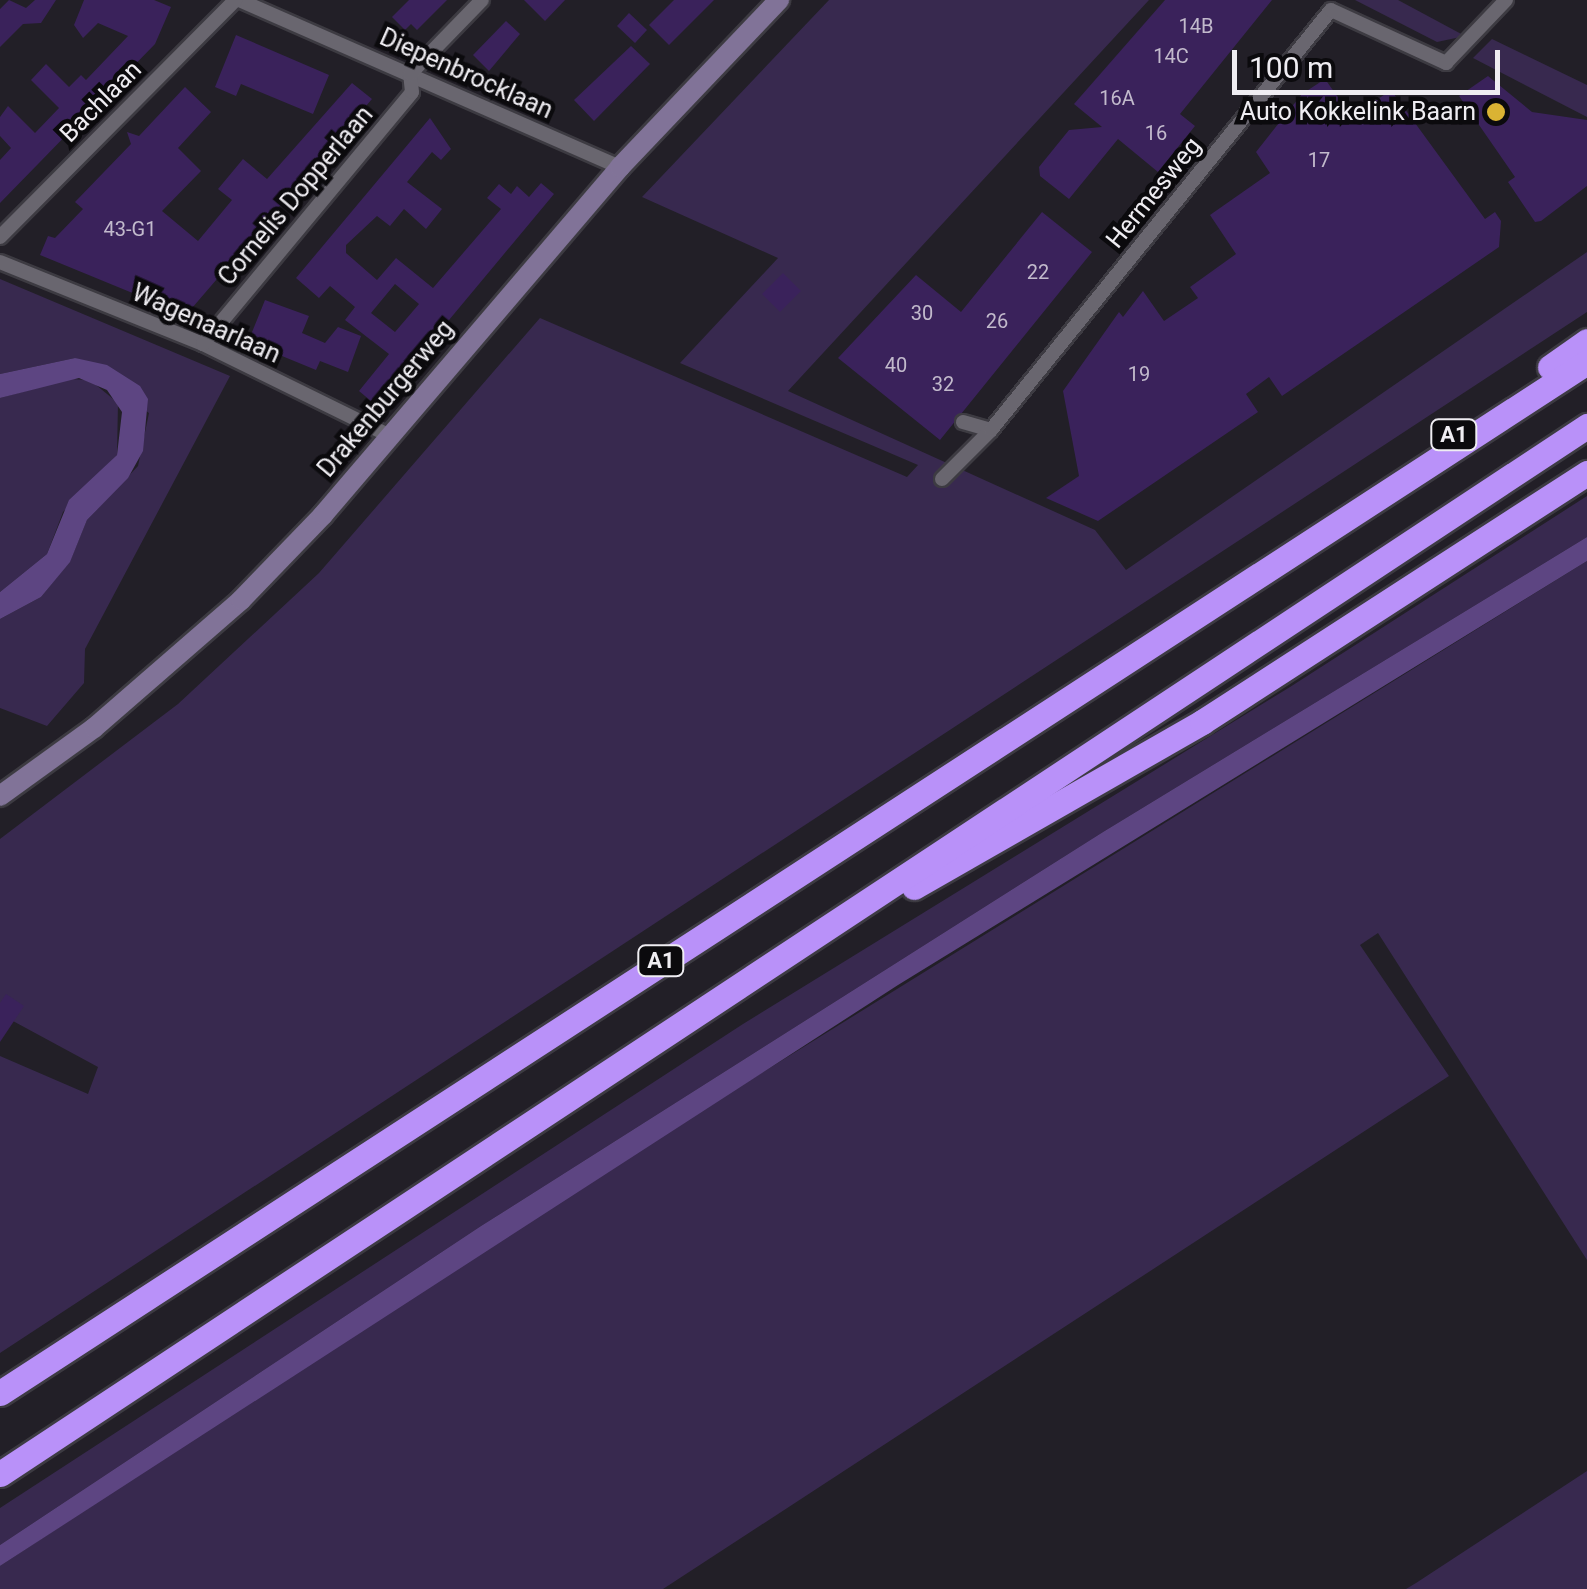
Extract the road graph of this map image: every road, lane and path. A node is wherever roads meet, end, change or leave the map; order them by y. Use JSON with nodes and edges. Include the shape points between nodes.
{"nodes":[{"id":1,"x":238,"y":0,"type":"edge"},
{"id":2,"x":482,"y":0,"type":"edge"},
{"id":3,"x":779,"y":0,"type":"edge"},
{"id":4,"x":1506,"y":0,"type":"edge"},
{"id":5,"x":410,"y":74,"type":"junction"},
{"id":6,"x":620,"y":167,"type":"junction"},
{"id":7,"x":0,"y":237,"type":"edge"},
{"id":8,"x":0,"y":262,"type":"edge"},
{"id":9,"x":1587,"y":341,"type":"edge"},
{"id":10,"x":202,"y":344,"type":"junction"},
{"id":11,"x":1587,"y":362,"type":"edge"},
{"id":12,"x":962,"y":422,"type":"dead end"},
{"id":13,"x":1587,"y":426,"type":"edge"},
{"id":14,"x":990,"y":430,"type":"junction"},
{"id":15,"x":390,"y":436,"type":"junction"},
{"id":16,"x":1587,"y":474,"type":"edge"},
{"id":17,"x":942,"y":479,"type":"dead end"},
{"id":18,"x":1322,"y":529,"type":"junction"},
{"id":19,"x":0,"y":796,"type":"edge"},
{"id":20,"x":808,"y":944,"type":"junction"},
{"id":21,"x":0,"y":1393,"type":"edge"},
{"id":22,"x":0,"y":1474,"type":"edge"}],
"edges":[{"from":1,"to":5,"type":"street","name":"Diepenbrocklaan"},
{"from":1,"to":7,"type":"street","name":"Bachlaan"},
{"from":2,"to":5,"type":"street"},
{"from":3,"to":6,"type":"main road","name":"Drakenburgerweg"},
{"from":4,"to":14,"type":"street","name":"Hermesweg","via":[[1446,63],[1331,10]]},
{"from":5,"to":6,"type":"street","name":"Diepenbrocklaan"},
{"from":5,"to":10,"type":"street","name":"Cornelis Dopperlaan","via":[[412,92]]},
{"from":6,"to":15,"type":"main road","name":"Drakenburgerweg"},
{"from":8,"to":10,"type":"street","name":"Wagenaarlaan"},
{"from":9,"to":18,"type":"highway","number":"A1"},
{"from":10,"to":15,"type":"street","name":"Wagenaarlaan"},
{"from":11,"to":18,"type":"highway","number":"A1"},
{"from":12,"to":14,"type":"street"},
{"from":13,"to":20,"type":"highway"},
{"from":14,"to":17,"type":"street","name":"Hermesweg"},
{"from":15,"to":19,"type":"main road","name":"Drakenburgerweg","via":[[240,600],[94,728]]},
{"from":16,"to":20,"type":"highway","via":[[1186,732],[1022,830]]},
{"from":18,"to":21,"type":"highway","number":"A1"},
{"from":20,"to":22,"type":"highway"}]}
